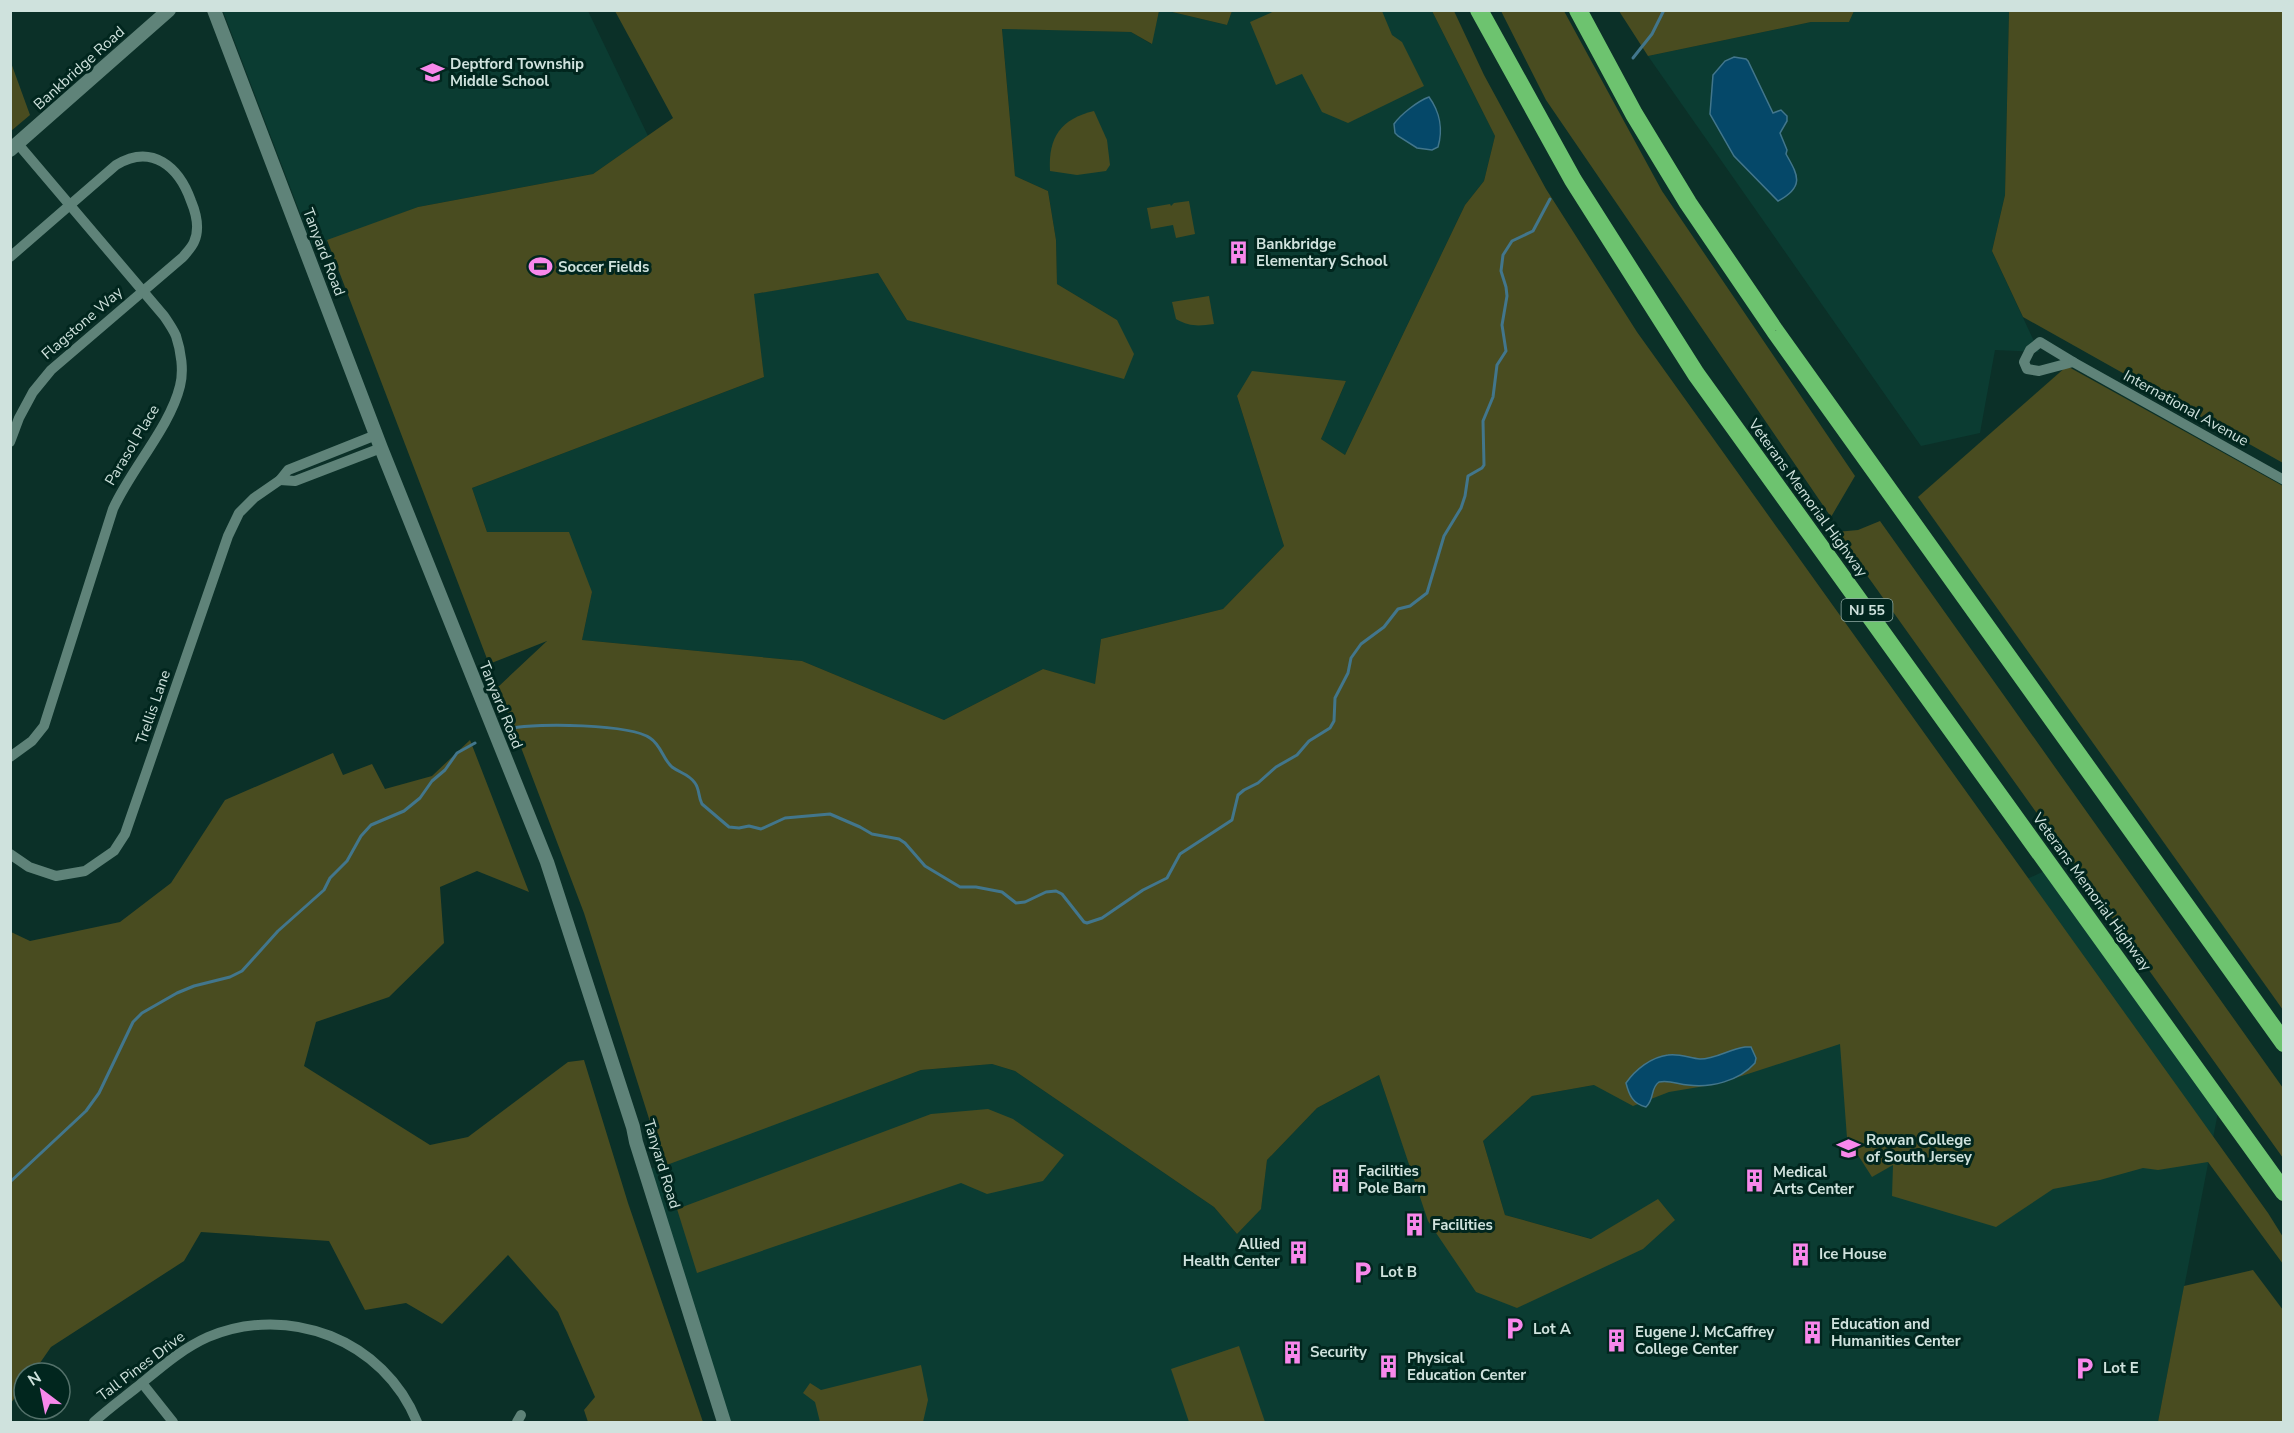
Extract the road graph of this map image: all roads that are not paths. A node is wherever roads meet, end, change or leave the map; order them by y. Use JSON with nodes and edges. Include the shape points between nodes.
{"nodes":[{"id":1,"x":169,"y":10,"type":"edge"},
{"id":2,"x":214,"y":10,"type":"edge"},
{"id":3,"x":1479,"y":10,"type":"edge"},
{"id":4,"x":1578,"y":10,"type":"edge"},
{"id":5,"x":14,"y":147,"type":"edge"},
{"id":6,"x":69,"y":206,"type":"junction"},
{"id":7,"x":10,"y":257,"type":"edge"},
{"id":8,"x":142,"y":291,"type":"junction"},
{"id":9,"x":2073,"y":362,"type":"dead end"},
{"id":10,"x":10,"y":442,"type":"edge"},
{"id":11,"x":379,"y":442,"type":"junction"},
{"id":12,"x":2283,"y":480,"type":"edge"},
{"id":13,"x":10,"y":757,"type":"edge"},
{"id":14,"x":10,"y":854,"type":"edge"},
{"id":15,"x":2283,"y":1043,"type":"edge"},
{"id":16,"x":2283,"y":1192,"type":"edge"},
{"id":17,"x":142,"y":1383,"type":"junction"},
{"id":18,"x":94,"y":1422,"type":"edge"},
{"id":19,"x":173,"y":1422,"type":"edge"},
{"id":20,"x":417,"y":1422,"type":"edge"},
{"id":21,"x":724,"y":1422,"type":"edge"}],
"edges":[{"from":1,"to":5,"type":"street","name":"Bankbridge Road"},
{"from":2,"to":11,"type":"street","name":"Tanyard Road"},
{"from":3,"to":16,"type":"highway","name":"Veterans Memorial Highway","number":"NJ 55","via":[[1559,158],[1696,374]]},
{"from":4,"to":15,"type":"highway","via":[[1688,203],[1775,331]]},
{"from":5,"to":6,"type":"street","name":"Parasol Place"},
{"from":6,"to":7,"type":"street"},
{"from":6,"to":8,"type":"street","name":"Parasol Place"},
{"from":6,"to":8,"type":"street","via":[[126,160],[155,158],[172,167],[189,194],[197,222],[194,242],[183,257]]},
{"from":8,"to":10,"type":"street","name":"Flagstone Way","via":[[51,370],[18,418]]},
{"from":8,"to":13,"type":"street","name":"Parasol Place","via":[[175,335],[181,356],[180,386],[163,424],[113,509],[44,726]]},
{"from":9,"to":12,"type":"street","name":"International Avenue"},
{"from":11,"to":14,"type":"street","name":"Trellis Lane","via":[[288,470],[239,513],[217,564],[124,834],[114,851],[85,871],[56,876],[29,867]]},
{"from":11,"to":21,"type":"street","name":"Tanyard Road","via":[[547,862]]},
{"from":17,"to":18,"type":"street","name":"Tall Pines Drive"},
{"from":17,"to":19,"type":"street"},
{"from":17,"to":20,"type":"street","name":"Tall Pines Drive","via":[[184,1350],[208,1337],[249,1325],[292,1325],[336,1337],[368,1357],[397,1385]]}]}
